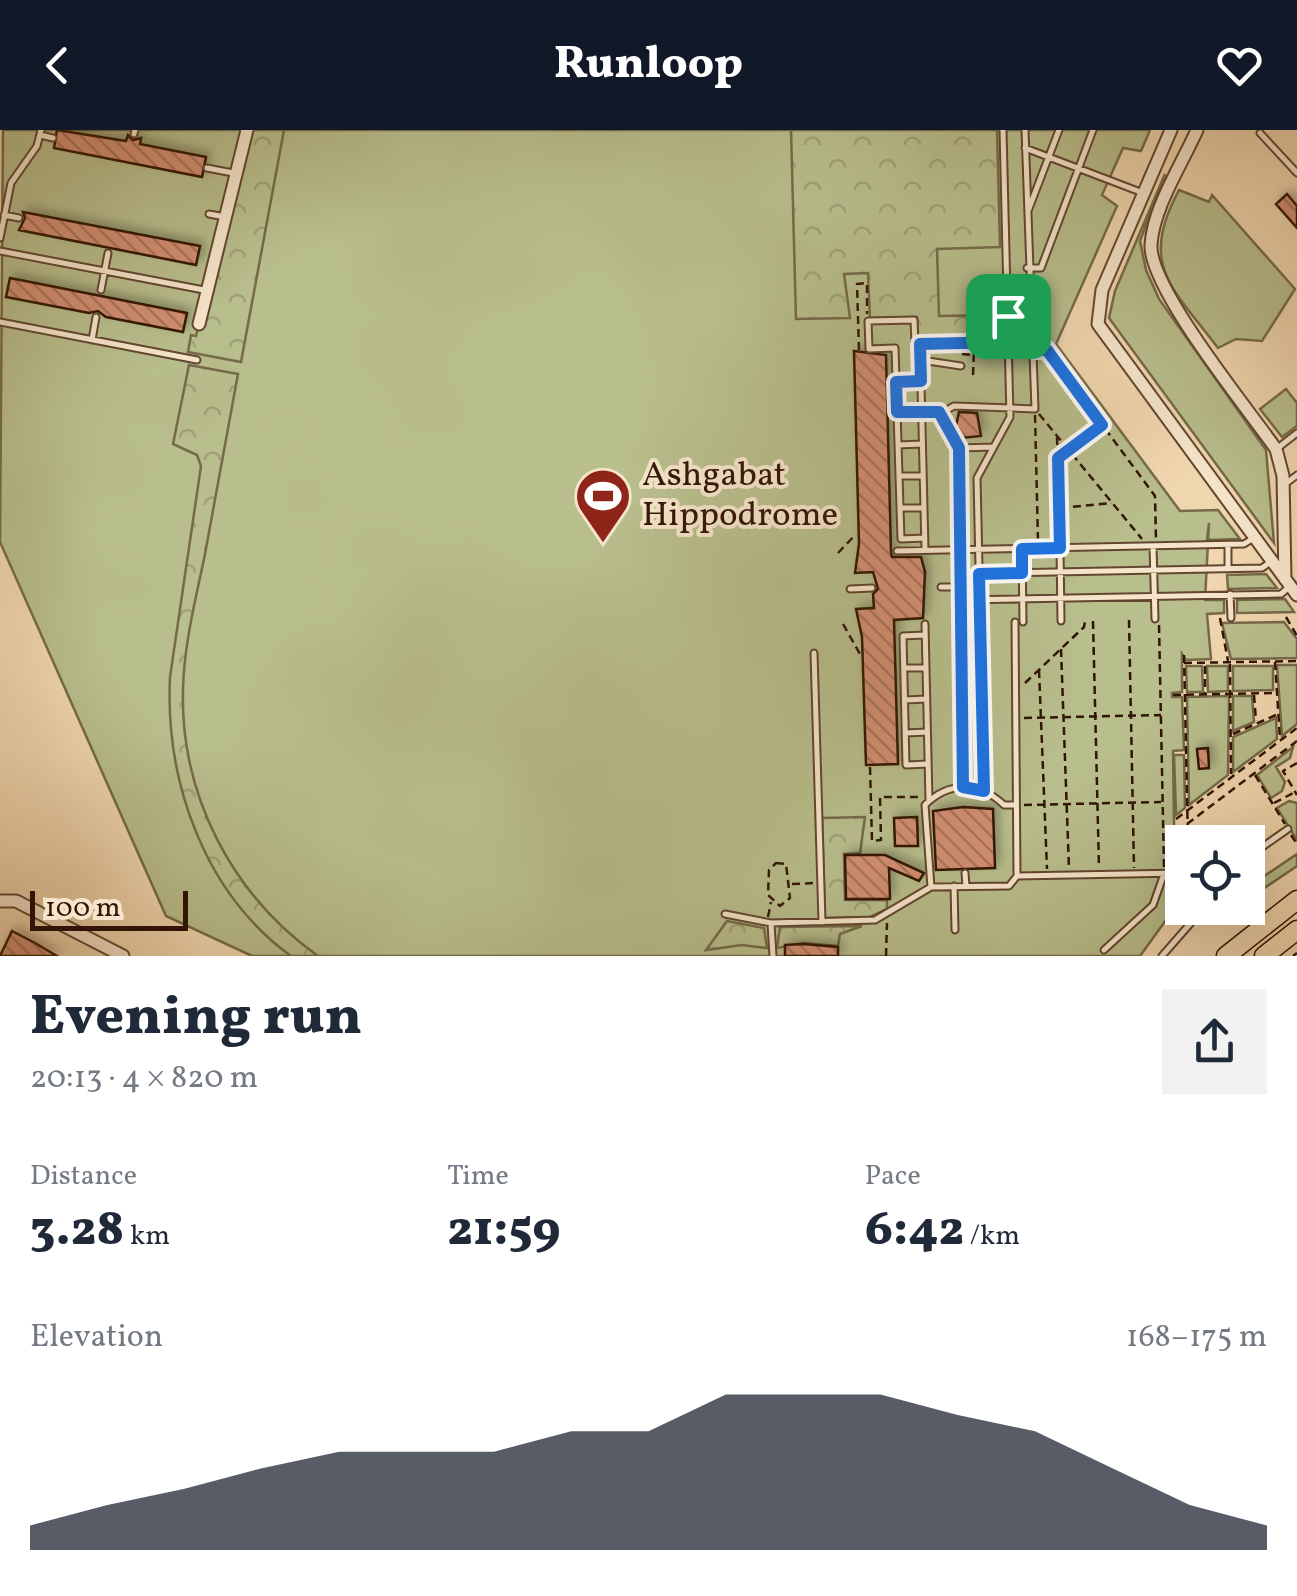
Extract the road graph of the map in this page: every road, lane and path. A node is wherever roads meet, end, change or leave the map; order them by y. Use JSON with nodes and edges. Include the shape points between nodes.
{"nodes":[{"id":1,"x":244,"y":130,"type":"edge"},
{"id":2,"x":1003,"y":130,"type":"edge"},
{"id":3,"x":1025,"y":130,"type":"edge"},
{"id":4,"x":1059,"y":130,"type":"edge"},
{"id":5,"x":1094,"y":130,"type":"edge"},
{"id":6,"x":1171,"y":130,"type":"edge"},
{"id":7,"x":1197,"y":130,"type":"edge"},
{"id":8,"x":41,"y":132,"type":"edge"},
{"id":9,"x":1260,"y":133,"type":"dead end"},
{"id":10,"x":53,"y":138,"type":"dead end"},
{"id":11,"x":1025,"y":148,"type":"junction"},
{"id":12,"x":1049,"y":157,"type":"junction"},
{"id":13,"x":207,"y":168,"type":"dead end"},
{"id":14,"x":1079,"y":169,"type":"junction"},
{"id":15,"x":1297,"y":173,"type":"edge"},
{"id":16,"x":236,"y":174,"type":"junction"},
{"id":17,"x":1143,"y":193,"type":"junction"},
{"id":18,"x":209,"y":214,"type":"dead end"},
{"id":19,"x":4,"y":215,"type":"junction"},
{"id":20,"x":225,"y":217,"type":"junction"},
{"id":21,"x":1026,"y":217,"type":"junction"},
{"id":22,"x":19,"y":218,"type":"dead end"},
{"id":23,"x":0,"y":238,"type":"edge"},
{"id":24,"x":0,"y":251,"type":"edge"},
{"id":25,"x":108,"y":253,"type":"dead end"},
{"id":26,"x":1028,"y":268,"type":"junction"},
{"id":27,"x":105,"y":271,"type":"junction"},
{"id":28,"x":101,"y":290,"type":"dead end"},
{"id":29,"x":207,"y":291,"type":"junction"},
{"id":30,"x":1008,"y":316,"type":"junction"},
{"id":31,"x":1028,"y":316,"type":"junction"},
{"id":32,"x":96,"y":317,"type":"dead end"},
{"id":33,"x":868,"y":321,"type":"junction"},
{"id":34,"x":0,"y":322,"type":"edge"},
{"id":35,"x":198,"y":324,"type":"dead end"},
{"id":36,"x":92,"y":340,"type":"junction"},
{"id":37,"x":1034,"y":341,"type":"junction"},
{"id":38,"x":1008,"y":342,"type":"junction"},
{"id":39,"x":975,"y":343,"type":"junction"},
{"id":40,"x":920,"y":344,"type":"junction"},
{"id":41,"x":859,"y":350,"type":"dead end"},
{"id":42,"x":1034,"y":350,"type":"junction"},
{"id":43,"x":962,"y":354,"type":"dead end"},
{"id":44,"x":974,"y":355,"type":"junction"},
{"id":45,"x":197,"y":360,"type":"dead end"},
{"id":46,"x":921,"y":360,"type":"junction"},
{"id":47,"x":961,"y":366,"type":"dead end"},
{"id":48,"x":973,"y":375,"type":"dead end"},
{"id":49,"x":921,"y":381,"type":"junction"},
{"id":50,"x":896,"y":382,"type":"junction"},
{"id":51,"x":1035,"y":409,"type":"junction"},
{"id":52,"x":1010,"y":410,"type":"junction"},
{"id":53,"x":897,"y":412,"type":"junction"},
{"id":54,"x":922,"y":412,"type":"junction"},
{"id":55,"x":939,"y":412,"type":"junction"},
{"id":56,"x":1102,"y":425,"type":"junction"},
{"id":57,"x":1297,"y":433,"type":"edge"},
{"id":58,"x":1057,"y":436,"type":"junction"},
{"id":59,"x":898,"y":444,"type":"junction"},
{"id":60,"x":922,"y":444,"type":"junction"},
{"id":61,"x":994,"y":447,"type":"junction"},
{"id":62,"x":959,"y":448,"type":"junction"},
{"id":63,"x":1276,"y":449,"type":"junction"},
{"id":64,"x":1069,"y":450,"type":"junction"},
{"id":65,"x":1058,"y":458,"type":"junction"},
{"id":66,"x":1297,"y":475,"type":"edge"},
{"id":67,"x":899,"y":476,"type":"junction"},
{"id":68,"x":923,"y":476,"type":"junction"},
{"id":69,"x":960,"y":478,"type":"junction"},
{"id":70,"x":977,"y":478,"type":"junction"},
{"id":71,"x":1283,"y":485,"type":"junction"},
{"id":72,"x":1112,"y":503,"type":"junction"},
{"id":73,"x":900,"y":508,"type":"junction"},
{"id":74,"x":924,"y":508,"type":"junction"},
{"id":75,"x":1059,"y":508,"type":"junction"},
{"id":76,"x":856,"y":534,"type":"dead end"},
{"id":77,"x":1254,"y":537,"type":"junction"},
{"id":78,"x":925,"y":538,"type":"junction"},
{"id":79,"x":1228,"y":545,"type":"junction"},
{"id":80,"x":1144,"y":546,"type":"junction"},
{"id":81,"x":1155,"y":546,"type":"junction"},
{"id":82,"x":1038,"y":548,"type":"junction"},
{"id":83,"x":1060,"y":548,"type":"junction"},
{"id":84,"x":1022,"y":549,"type":"junction"},
{"id":85,"x":926,"y":550,"type":"junction"},
{"id":86,"x":960,"y":550,"type":"junction"},
{"id":87,"x":979,"y":550,"type":"junction"},
{"id":88,"x":897,"y":551,"type":"dead end"},
{"id":89,"x":838,"y":553,"type":"dead end"},
{"id":90,"x":1272,"y":561,"type":"junction"},
{"id":91,"x":1228,"y":569,"type":"junction"},
{"id":92,"x":1154,"y":570,"type":"junction"},
{"id":93,"x":1060,"y":572,"type":"junction"},
{"id":94,"x":1022,"y":573,"type":"junction"},
{"id":95,"x":958,"y":574,"type":"junction"},
{"id":96,"x":979,"y":574,"type":"junction"},
{"id":97,"x":941,"y":587,"type":"dead end"},
{"id":98,"x":958,"y":587,"type":"junction"},
{"id":99,"x":1291,"y":587,"type":"edge"},
{"id":100,"x":872,"y":588,"type":"dead end"},
{"id":101,"x":850,"y":589,"type":"dead end"},
{"id":102,"x":1230,"y":594,"type":"junction"},
{"id":103,"x":1154,"y":596,"type":"junction"},
{"id":104,"x":1023,"y":598,"type":"junction"},
{"id":105,"x":1061,"y":598,"type":"junction"},
{"id":106,"x":980,"y":599,"type":"junction"},
{"id":107,"x":959,"y":600,"type":"junction"},
{"id":108,"x":1286,"y":617,"type":"dead end"},
{"id":109,"x":1220,"y":618,"type":"dead end"},
{"id":110,"x":1231,"y":618,"type":"dead end"},
{"id":111,"x":1157,"y":619,"type":"joint"},
{"id":112,"x":1093,"y":620,"type":"dead end"},
{"id":113,"x":1129,"y":620,"type":"dead end"},
{"id":114,"x":1062,"y":621,"type":"dead end"},
{"id":115,"x":1085,"y":621,"type":"dead end"},
{"id":116,"x":1015,"y":622,"type":"dead end"},
{"id":117,"x":1024,"y":622,"type":"dead end"},
{"id":118,"x":844,"y":624,"type":"dead end"},
{"id":119,"x":925,"y":624,"type":"dead end"},
{"id":120,"x":925,"y":636,"type":"junction"},
{"id":121,"x":1297,"y":636,"type":"edge"},
{"id":122,"x":1061,"y":650,"type":"junction"},
{"id":123,"x":814,"y":653,"type":"dead end"},
{"id":124,"x":860,"y":654,"type":"dead end"},
{"id":125,"x":1184,"y":655,"type":"dead end"},
{"id":126,"x":1230,"y":662,"type":"junction"},
{"id":127,"x":1275,"y":662,"type":"junction"},
{"id":128,"x":1297,"y":662,"type":"edge"},
{"id":129,"x":1184,"y":663,"type":"junction"},
{"id":130,"x":1205,"y":663,"type":"junction"},
{"id":131,"x":904,"y":668,"type":"junction"},
{"id":132,"x":926,"y":668,"type":"junction"},
{"id":133,"x":1039,"y":670,"type":"junction"},
{"id":134,"x":1016,"y":685,"type":"junction"},
{"id":135,"x":1254,"y":693,"type":"junction"},
{"id":136,"x":1276,"y":693,"type":"junction"},
{"id":137,"x":1173,"y":694,"type":"dead end"},
{"id":138,"x":1184,"y":694,"type":"junction"},
{"id":139,"x":1206,"y":694,"type":"junction"},
{"id":140,"x":1231,"y":694,"type":"junction"},
{"id":141,"x":927,"y":699,"type":"junction"},
{"id":142,"x":905,"y":700,"type":"junction"},
{"id":143,"x":1278,"y":714,"type":"junction"},
{"id":144,"x":1160,"y":715,"type":"junction"},
{"id":145,"x":1095,"y":716,"type":"junction"},
{"id":146,"x":1131,"y":716,"type":"junction"},
{"id":147,"x":1044,"y":717,"type":"junction"},
{"id":148,"x":1066,"y":717,"type":"junction"},
{"id":149,"x":1017,"y":718,"type":"junction"},
{"id":150,"x":1256,"y":724,"type":"junction"},
{"id":151,"x":1297,"y":728,"type":"edge"},
{"id":152,"x":928,"y":732,"type":"junction"},
{"id":153,"x":906,"y":733,"type":"junction"},
{"id":154,"x":1231,"y":735,"type":"junction"},
{"id":155,"x":1281,"y":740,"type":"junction"},
{"id":156,"x":1296,"y":743,"type":"edge"},
{"id":157,"x":1297,"y":762,"type":"edge"},
{"id":158,"x":928,"y":764,"type":"junction"},
{"id":159,"x":870,"y":766,"type":"dead end"},
{"id":160,"x":1231,"y":774,"type":"dead end"},
{"id":161,"x":1254,"y":774,"type":"junction"},
{"id":162,"x":963,"y":787,"type":"junction"},
{"id":163,"x":984,"y":791,"type":"junction"},
{"id":164,"x":1296,"y":792,"type":"edge"},
{"id":165,"x":929,"y":799,"type":"junction"},
{"id":166,"x":1162,"y":802,"type":"junction"},
{"id":167,"x":1133,"y":803,"type":"junction"},
{"id":168,"x":1046,"y":804,"type":"junction"},
{"id":169,"x":1068,"y":804,"type":"junction"},
{"id":170,"x":1097,"y":804,"type":"junction"},
{"id":171,"x":1272,"y":804,"type":"junction"},
{"id":172,"x":1016,"y":805,"type":"junction"},
{"id":173,"x":1187,"y":810,"type":"junction"},
{"id":174,"x":1176,"y":819,"type":"dead end"},
{"id":175,"x":1188,"y":824,"type":"joint"},
{"id":176,"x":1288,"y":828,"type":"junction"},
{"id":177,"x":1297,"y":844,"type":"edge"},
{"id":178,"x":1265,"y":845,"type":"edge"},
{"id":179,"x":1099,"y":870,"type":"dead end"},
{"id":180,"x":1134,"y":870,"type":"dead end"},
{"id":181,"x":1047,"y":871,"type":"dead end"},
{"id":182,"x":1069,"y":871,"type":"dead end"},
{"id":183,"x":1164,"y":871,"type":"junction"},
{"id":184,"x":966,"y":873,"type":"dead end"},
{"id":185,"x":1017,"y":876,"type":"junction"},
{"id":186,"x":820,"y":882,"type":"junction"},
{"id":187,"x":791,"y":884,"type":"junction"},
{"id":188,"x":954,"y":886,"type":"junction"},
{"id":189,"x":966,"y":886,"type":"junction"},
{"id":190,"x":932,"y":887,"type":"junction"},
{"id":191,"x":4,"y":900,"type":"edge"},
{"id":192,"x":1297,"y":900,"type":"edge"},
{"id":193,"x":770,"y":902,"type":"junction"},
{"id":194,"x":725,"y":914,"type":"dead end"},
{"id":195,"x":887,"y":917,"type":"junction"},
{"id":196,"x":822,"y":922,"type":"junction"},
{"id":197,"x":770,"y":923,"type":"junction"},
{"id":198,"x":1189,"y":925,"type":"edge"},
{"id":199,"x":955,"y":930,"type":"dead end"},
{"id":200,"x":1297,"y":930,"type":"edge"},
{"id":201,"x":1104,"y":950,"type":"dead end"},
{"id":202,"x":109,"y":956,"type":"edge"},
{"id":203,"x":123,"y":956,"type":"edge"},
{"id":204,"x":772,"y":956,"type":"edge"},
{"id":205,"x":886,"y":956,"type":"edge"},
{"id":206,"x":1162,"y":956,"type":"edge"},
{"id":207,"x":1226,"y":956,"type":"edge"},
{"id":208,"x":1264,"y":956,"type":"edge"}],
"edges":[{"from":1,"to":16,"type":"street"},
{"from":2,"to":30,"type":"lane"},
{"from":3,"to":11,"type":"lane"},
{"from":4,"to":12,"type":"lane"},
{"from":5,"to":14,"type":"lane"},
{"from":6,"to":17,"type":"street"},
{"from":7,"to":63,"type":"street","via":[[1154,229],[1152,258],[1166,292]]},
{"from":8,"to":10,"type":"lane"},
{"from":8,"to":19,"type":"lane","via":[[11,183]]},
{"from":9,"to":15,"type":"lane"},
{"from":11,"to":12,"type":"lane"},
{"from":11,"to":21,"type":"lane"},
{"from":12,"to":14,"type":"lane"},
{"from":12,"to":21,"type":"lane"},
{"from":13,"to":16,"type":"lane"},
{"from":14,"to":17,"type":"lane"},
{"from":14,"to":26,"type":"lane","via":[[1042,268]]},
{"from":16,"to":20,"type":"street"},
{"from":17,"to":77,"type":"street","via":[[1102,290],[1098,324]]},
{"from":18,"to":20,"type":"lane"},
{"from":19,"to":22,"type":"lane"},
{"from":19,"to":23,"type":"lane"},
{"from":20,"to":29,"type":"street","via":[[210,256]]},
{"from":21,"to":26,"type":"lane"},
{"from":24,"to":27,"type":"lane"},
{"from":25,"to":27,"type":"lane"},
{"from":26,"to":31,"type":"lane"},
{"from":27,"to":28,"type":"lane"},
{"from":27,"to":29,"type":"lane"},
{"from":29,"to":35,"type":"street"},
{"from":30,"to":31,"type":"lane"},
{"from":30,"to":38,"type":"lane"},
{"from":31,"to":37,"type":"lane"},
{"from":32,"to":36,"type":"lane"},
{"from":33,"to":40,"type":"lane","via":[[914,320]]},
{"from":33,"to":41,"type":"path","via":[[866,283],[857,284]]},
{"from":33,"to":50,"type":"lane","via":[[868,349],[896,348]]},
{"from":34,"to":36,"type":"lane"},
{"from":36,"to":45,"type":"lane"},
{"from":37,"to":38,"type":"lane"},
{"from":37,"to":42,"type":"lane"},
{"from":38,"to":39,"type":"lane"},
{"from":38,"to":52,"type":"lane"},
{"from":39,"to":40,"type":"lane"},
{"from":39,"to":44,"type":"path"},
{"from":40,"to":46,"type":"lane"},
{"from":42,"to":51,"type":"lane"},
{"from":42,"to":56,"type":"path","via":[[1047,350]]},
{"from":43,"to":44,"type":"path"},
{"from":44,"to":48,"type":"path"},
{"from":46,"to":47,"type":"lane"},
{"from":46,"to":49,"type":"lane"},
{"from":49,"to":50,"type":"lane"},
{"from":49,"to":54,"type":"lane"},
{"from":50,"to":53,"type":"lane"},
{"from":51,"to":52,"type":"lane"},
{"from":51,"to":58,"type":"path"},
{"from":51,"to":82,"type":"path"},
{"from":52,"to":55,"type":"lane","via":[[968,405]]},
{"from":52,"to":61,"type":"lane"},
{"from":53,"to":54,"type":"lane"},
{"from":53,"to":59,"type":"lane"},
{"from":54,"to":55,"type":"lane"},
{"from":54,"to":60,"type":"lane"},
{"from":55,"to":62,"type":"lane"},
{"from":56,"to":64,"type":"path"},
{"from":56,"to":81,"type":"path","via":[[1156,496]]},
{"from":57,"to":63,"type":"lane"},
{"from":58,"to":64,"type":"path"},
{"from":58,"to":65,"type":"path"},
{"from":59,"to":60,"type":"lane"},
{"from":59,"to":67,"type":"lane"},
{"from":60,"to":68,"type":"lane"},
{"from":61,"to":62,"type":"lane"},
{"from":61,"to":70,"type":"lane"},
{"from":62,"to":69,"type":"lane"},
{"from":63,"to":71,"type":"street"},
{"from":64,"to":65,"type":"path"},
{"from":64,"to":72,"type":"path"},
{"from":65,"to":75,"type":"path"},
{"from":66,"to":71,"type":"lane"},
{"from":67,"to":68,"type":"lane"},
{"from":67,"to":73,"type":"lane"},
{"from":68,"to":74,"type":"lane"},
{"from":69,"to":70,"type":"lane"},
{"from":69,"to":86,"type":"lane"},
{"from":70,"to":87,"type":"lane"},
{"from":71,"to":99,"type":"street"},
{"from":72,"to":75,"type":"path"},
{"from":72,"to":80,"type":"path"},
{"from":73,"to":74,"type":"lane"},
{"from":73,"to":78,"type":"lane","via":[[901,539]]},
{"from":74,"to":78,"type":"lane"},
{"from":75,"to":83,"type":"path"},
{"from":76,"to":89,"type":"path"},
{"from":77,"to":79,"type":"lane"},
{"from":77,"to":90,"type":"street"},
{"from":78,"to":85,"type":"lane"},
{"from":79,"to":81,"type":"lane"},
{"from":79,"to":91,"type":"lane"},
{"from":80,"to":81,"type":"lane"},
{"from":80,"to":83,"type":"lane"},
{"from":81,"to":92,"type":"lane"},
{"from":82,"to":83,"type":"lane"},
{"from":82,"to":84,"type":"lane"},
{"from":83,"to":93,"type":"lane"},
{"from":84,"to":87,"type":"lane"},
{"from":84,"to":94,"type":"lane"},
{"from":85,"to":86,"type":"lane"},
{"from":85,"to":88,"type":"lane"},
{"from":86,"to":87,"type":"lane"},
{"from":86,"to":95,"type":"lane"},
{"from":87,"to":96,"type":"lane"},
{"from":90,"to":91,"type":"lane","via":[[1262,568]]},
{"from":90,"to":99,"type":"street"},
{"from":91,"to":92,"type":"lane"},
{"from":92,"to":93,"type":"lane"},
{"from":92,"to":103,"type":"lane"},
{"from":93,"to":94,"type":"lane"},
{"from":93,"to":105,"type":"lane"},
{"from":94,"to":96,"type":"lane"},
{"from":94,"to":104,"type":"lane"},
{"from":95,"to":96,"type":"lane"},
{"from":95,"to":98,"type":"lane"},
{"from":96,"to":106,"type":"lane"},
{"from":97,"to":98,"type":"lane"},
{"from":98,"to":107,"type":"lane"},
{"from":99,"to":102,"type":"lane","via":[[1281,594]]},
{"from":100,"to":101,"type":"lane"},
{"from":102,"to":103,"type":"lane"},
{"from":102,"to":110,"type":"lane"},
{"from":103,"to":105,"type":"lane"},
{"from":103,"to":111,"type":"lane"},
{"from":104,"to":105,"type":"lane"},
{"from":104,"to":106,"type":"lane"},
{"from":104,"to":117,"type":"lane"},
{"from":105,"to":114,"type":"lane"},
{"from":106,"to":107,"type":"lane"},
{"from":106,"to":163,"type":"lane"},
{"from":107,"to":162,"type":"lane"},
{"from":108,"to":121,"type":"path"},
{"from":109,"to":126,"type":"path"},
{"from":111,"to":144,"type":"path"},
{"from":112,"to":145,"type":"path"},
{"from":113,"to":146,"type":"path"},
{"from":115,"to":122,"type":"path"},
{"from":116,"to":134,"type":"lane"},
{"from":118,"to":124,"type":"path"},
{"from":119,"to":120,"type":"lane"},
{"from":120,"to":131,"type":"lane","via":[[903,636]]},
{"from":120,"to":132,"type":"lane"},
{"from":122,"to":133,"type":"path"},
{"from":122,"to":148,"type":"path"},
{"from":123,"to":186,"type":"lane"},
{"from":125,"to":129,"type":"path"},
{"from":126,"to":127,"type":"path"},
{"from":126,"to":130,"type":"path"},
{"from":126,"to":140,"type":"path"},
{"from":127,"to":128,"type":"path"},
{"from":127,"to":136,"type":"path"},
{"from":129,"to":130,"type":"path"},
{"from":129,"to":138,"type":"path"},
{"from":130,"to":139,"type":"path"},
{"from":131,"to":132,"type":"lane"},
{"from":131,"to":142,"type":"lane"},
{"from":132,"to":141,"type":"lane"},
{"from":133,"to":134,"type":"path"},
{"from":133,"to":147,"type":"path"},
{"from":134,"to":149,"type":"lane"},
{"from":135,"to":136,"type":"path"},
{"from":135,"to":140,"type":"path"},
{"from":135,"to":150,"type":"path"},
{"from":136,"to":143,"type":"path"},
{"from":137,"to":138,"type":"path"},
{"from":138,"to":139,"type":"path"},
{"from":138,"to":173,"type":"path"},
{"from":139,"to":140,"type":"path"},
{"from":140,"to":154,"type":"path"},
{"from":141,"to":142,"type":"lane"},
{"from":141,"to":152,"type":"lane"},
{"from":142,"to":153,"type":"lane"},
{"from":143,"to":150,"type":"path"},
{"from":143,"to":155,"type":"path"},
{"from":144,"to":146,"type":"path"},
{"from":144,"to":166,"type":"path"},
{"from":145,"to":146,"type":"path"},
{"from":145,"to":148,"type":"path"},
{"from":145,"to":170,"type":"path"},
{"from":146,"to":167,"type":"path"},
{"from":147,"to":148,"type":"path"},
{"from":147,"to":149,"type":"path"},
{"from":147,"to":168,"type":"path"},
{"from":148,"to":169,"type":"path"},
{"from":149,"to":172,"type":"lane"},
{"from":150,"to":154,"type":"path"},
{"from":151,"to":155,"type":"path"},
{"from":152,"to":153,"type":"lane"},
{"from":152,"to":158,"type":"lane"},
{"from":153,"to":158,"type":"lane","via":[[906,765]]},
{"from":154,"to":160,"type":"path"},
{"from":155,"to":173,"type":"path"},
{"from":156,"to":161,"type":"path"},
{"from":157,"to":164,"type":"path","via":[[1282,771]]},
{"from":158,"to":165,"type":"lane"},
{"from":159,"to":165,"type":"path","via":[[872,840],[881,840],[880,797]]},
{"from":161,"to":171,"type":"path"},
{"from":161,"to":175,"type":"path"},
{"from":162,"to":163,"type":"lane"},
{"from":162,"to":165,"type":"lane"},
{"from":163,"to":172,"type":"lane"},
{"from":164,"to":171,"type":"path"},
{"from":165,"to":190,"type":"lane"},
{"from":166,"to":167,"type":"path"},
{"from":166,"to":183,"type":"path"},
{"from":167,"to":170,"type":"path"},
{"from":167,"to":180,"type":"path"},
{"from":168,"to":169,"type":"path"},
{"from":168,"to":172,"type":"path"},
{"from":168,"to":181,"type":"path"},
{"from":169,"to":170,"type":"path"},
{"from":169,"to":182,"type":"path"},
{"from":170,"to":179,"type":"path"},
{"from":171,"to":176,"type":"path"},
{"from":172,"to":185,"type":"lane"},
{"from":173,"to":174,"type":"path"},
{"from":173,"to":175,"type":"path"},
{"from":176,"to":177,"type":"path"},
{"from":176,"to":178,"type":"lane"},
{"from":183,"to":185,"type":"lane"},
{"from":183,"to":201,"type":"lane","via":[[1153,905]]},
{"from":184,"to":189,"type":"lane"},
{"from":185,"to":189,"type":"lane","via":[[1010,886]]},
{"from":186,"to":187,"type":"path"},
{"from":186,"to":196,"type":"lane"},
{"from":187,"to":193,"type":"path","via":[[786,904]]},
{"from":187,"to":193,"type":"path","via":[[786,864],[773,865]]},
{"from":188,"to":189,"type":"lane"},
{"from":188,"to":190,"type":"lane"},
{"from":188,"to":199,"type":"lane"},
{"from":190,"to":195,"type":"lane"},
{"from":191,"to":202,"type":"street"},
{"from":191,"to":203,"type":"street"},
{"from":192,"to":207,"type":"main road"},
{"from":193,"to":197,"type":"path"},
{"from":194,"to":197,"type":"lane"},
{"from":195,"to":196,"type":"lane"},
{"from":195,"to":205,"type":"path"},
{"from":196,"to":197,"type":"lane"},
{"from":197,"to":204,"type":"lane"},
{"from":198,"to":206,"type":"lane"},
{"from":200,"to":208,"type":"main road"}]}
